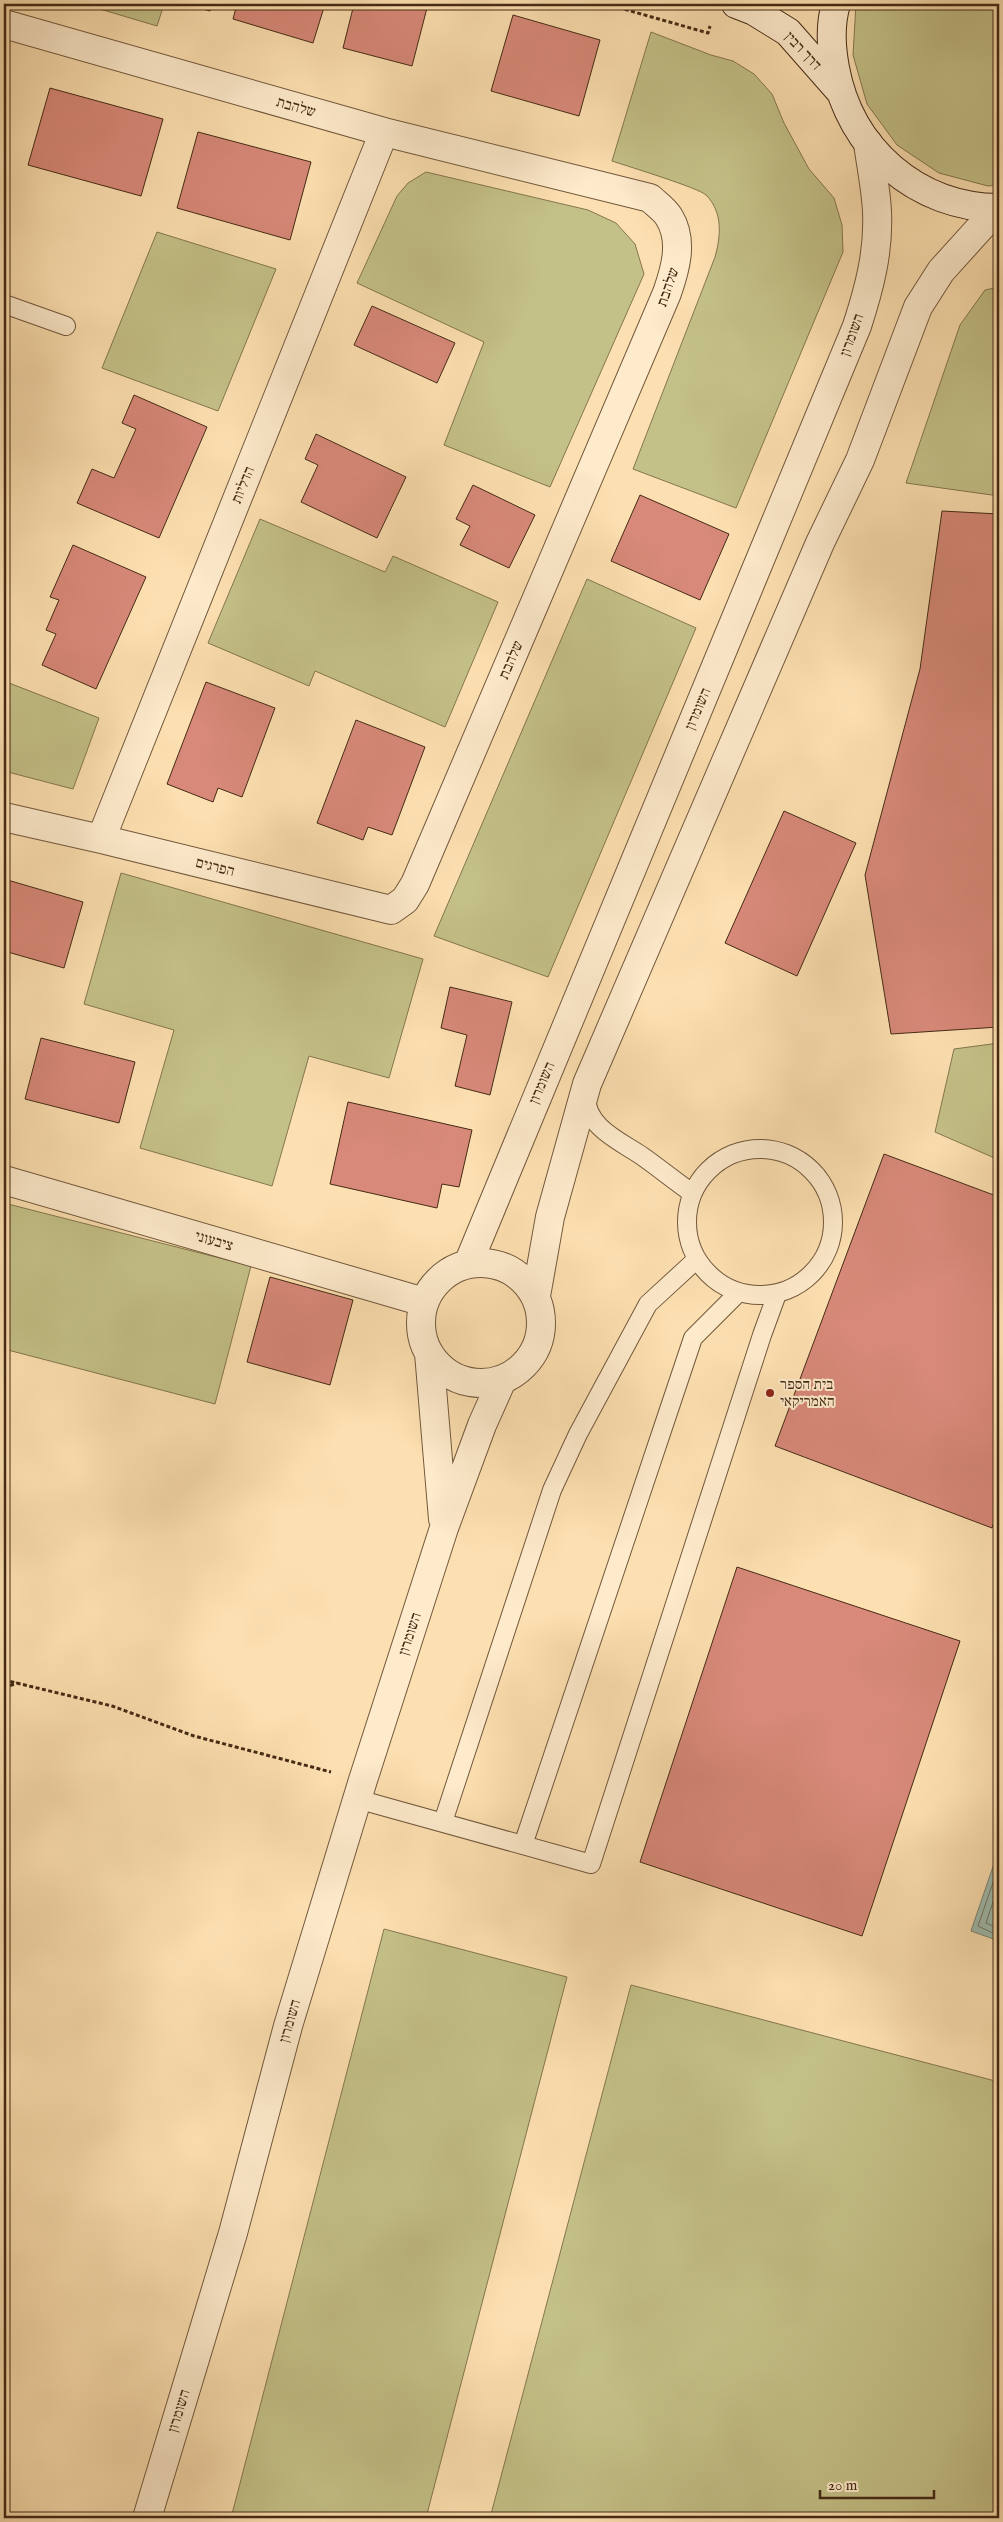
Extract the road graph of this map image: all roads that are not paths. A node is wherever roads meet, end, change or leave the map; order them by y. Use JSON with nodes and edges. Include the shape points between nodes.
{"nodes":[{"id":1,"x":736,"y":4,"type":"edge"},
{"id":2,"x":836,"y":4,"type":"edge"},
{"id":3,"x":4,"y":24,"type":"edge"},
{"id":4,"x":839,"y":90,"type":"junction"},
{"id":5,"x":384,"y":132,"type":"junction"},
{"id":6,"x":868,"y":143,"type":"junction"},
{"id":7,"x":999,"y":208,"type":"edge"},
{"id":8,"x":4,"y":304,"type":"edge"},
{"id":9,"x":66,"y":326,"type":"dead end"},
{"id":10,"x":4,"y":817,"type":"edge"},
{"id":11,"x":101,"y":839,"type":"junction"},
{"id":12,"x":415,"y":884,"type":"joint"},
{"id":13,"x":586,"y":1084,"type":"junction"},
{"id":14,"x":4,"y":1180,"type":"edge"},
{"id":15,"x":692,"y":1194,"type":"junction"},
{"id":16,"x":697,"y":1259,"type":"junction"},
{"id":17,"x":468,"y":1264,"type":"junction"},
{"id":18,"x":738,"y":1292,"type":"junction"},
{"id":19,"x":777,"y":1294,"type":"junction"},
{"id":20,"x":536,"y":1296,"type":"junction"},
{"id":21,"x":424,"y":1302,"type":"junction"},
{"id":22,"x":428,"y":1353,"type":"junction"},
{"id":23,"x":502,"y":1380,"type":"junction"},
{"id":24,"x":444,"y":1528,"type":"junction"},
{"id":25,"x":360,"y":1790,"type":"junction"},
{"id":26,"x":443,"y":1822,"type":"junction"},
{"id":27,"x":523,"y":1845,"type":"junction"},
{"id":28,"x":147,"y":2518,"type":"edge"}],
"edges":[{"from":1,"to":4,"type":"street","name":"דרך רבין","via":[[788,32]]},
{"from":2,"to":4,"type":"street","via":[[832,51]]},
{"from":3,"to":5,"type":"street","name":"שלהבת"},
{"from":4,"to":6,"type":"street","via":[[857,130]]},
{"from":5,"to":11,"type":"street","name":"הדליות"},
{"from":5,"to":12,"type":"street","name":"שלהבת","via":[[650,198],[669,217],[676,238],[677,262],[667,293]]},
{"from":6,"to":7,"type":"street","via":[[885,164],[928,193],[976,208]]},
{"from":6,"to":17,"type":"street","name":"השומרון","via":[[877,212],[876,250],[856,326]]},
{"from":7,"to":13,"type":"street","via":[[941,271],[918,307],[860,460],[820,542]]},
{"from":8,"to":9,"type":"lane"},
{"from":10,"to":11,"type":"street","name":"הפרגים"},
{"from":11,"to":12,"type":"street","name":"הפרגים","via":[[391,910],[405,900]]},
{"from":13,"to":15,"type":"lane","via":[[586,1103],[592,1118],[605,1132]]},
{"from":13,"to":20,"type":"street","via":[[550,1217]]},
{"from":14,"to":21,"type":"street","name":"ציבעוני"},
{"from":15,"to":16,"type":"lane","via":[[687,1214],[687,1235]]},
{"from":15,"to":19,"type":"lane","via":[[702,1176],[717,1162],[734,1153],[753,1149],[773,1150],[792,1156],[822,1182],[830,1200],[833,1220],[831,1240],[824,1258],[811,1274]]},
{"from":16,"to":18,"type":"lane","via":[[720,1284]]},
{"from":16,"to":26,"type":"lane","via":[[648,1304],[578,1434],[552,1490]]},
{"from":17,"to":20,"type":"street","via":[[501,1265],[515,1272]]},
{"from":17,"to":21,"type":"street","via":[[444,1274]]},
{"from":18,"to":19,"type":"lane","via":[[758,1296]]},
{"from":18,"to":27,"type":"lane","via":[[693,1338]]},
{"from":19,"to":27,"type":"lane","via":[[591,1864]]},
{"from":20,"to":23,"type":"street","via":[[542,1330],[537,1348],[526,1364]]},
{"from":21,"to":22,"type":"street","via":[[420,1320]]},
{"from":22,"to":23,"type":"street","via":[[440,1368],[456,1378],[474,1384]]},
{"from":22,"to":24,"type":"street","name":"השומרון"},
{"from":23,"to":24,"type":"street","name":"השומרון"},
{"from":24,"to":25,"type":"street","name":"השומרון"},
{"from":25,"to":26,"type":"lane"},
{"from":25,"to":28,"type":"street","name":"השומרון","via":[[288,2026],[233,2233]]},
{"from":26,"to":27,"type":"lane"}]}
